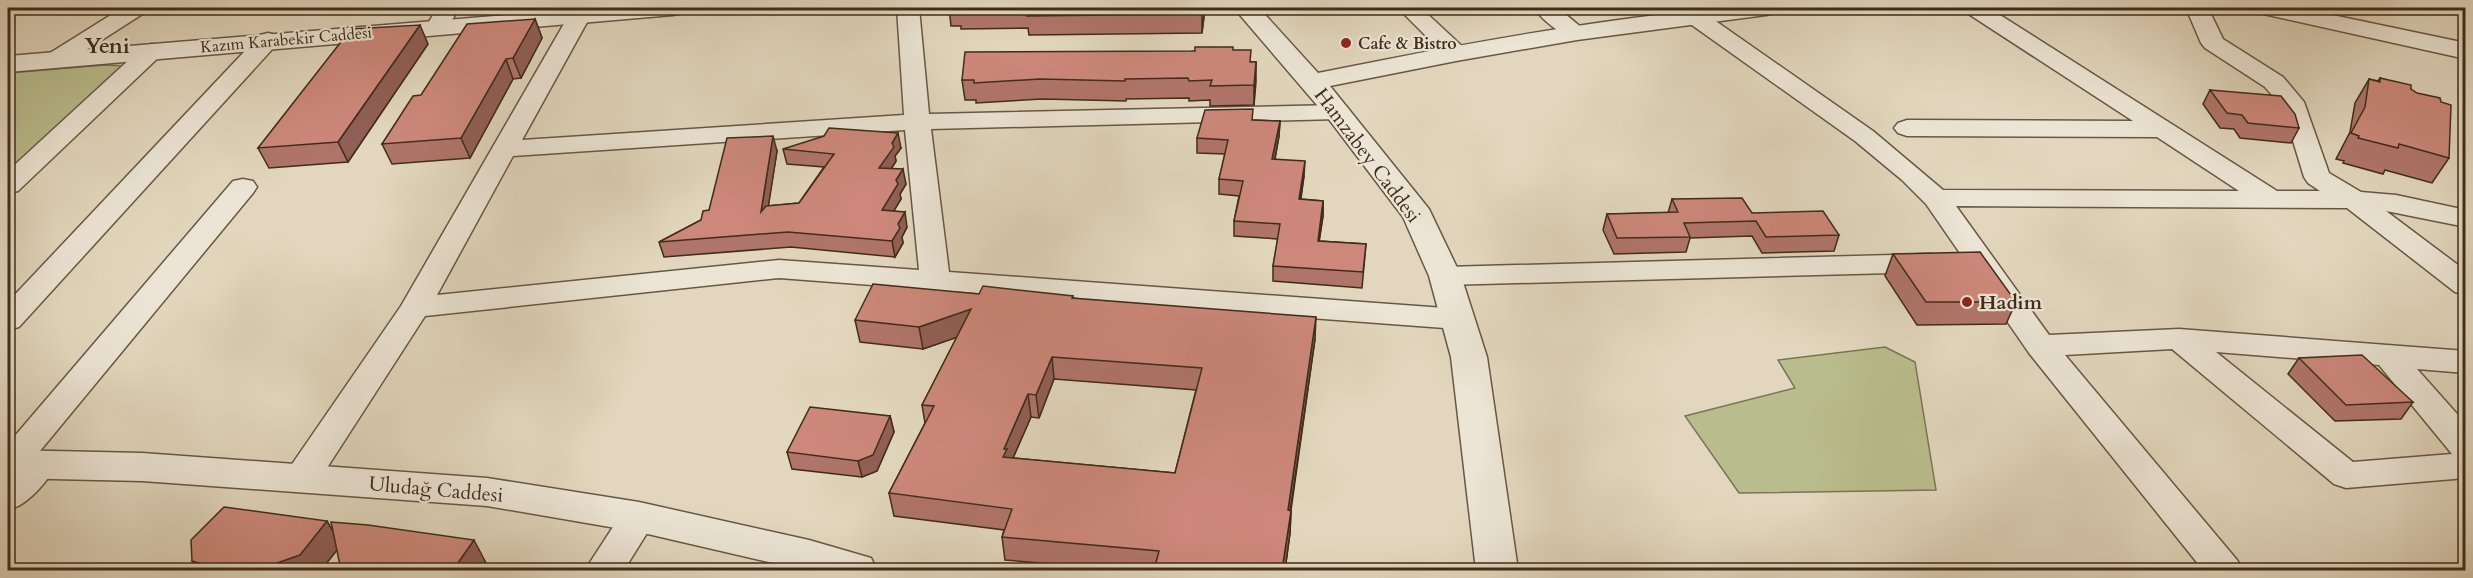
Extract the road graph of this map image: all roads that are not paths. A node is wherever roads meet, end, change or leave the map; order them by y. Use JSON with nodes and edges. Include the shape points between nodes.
{"nodes":[{"id":1,"x":136,"y":8,"type":"edge"},
{"id":2,"x":673,"y":8,"type":"edge"},
{"id":3,"x":908,"y":8,"type":"edge"},
{"id":4,"x":1246,"y":8,"type":"edge"},
{"id":5,"x":1409,"y":8,"type":"edge"},
{"id":6,"x":1545,"y":8,"type":"edge"},
{"id":7,"x":1766,"y":8,"type":"edge"},
{"id":8,"x":1975,"y":8,"type":"edge"},
{"id":9,"x":2197,"y":8,"type":"edge"},
{"id":10,"x":2268,"y":8,"type":"edge"},
{"id":11,"x":1691,"y":13,"type":"edge"},
{"id":12,"x":580,"y":15,"type":"junction"},
{"id":13,"x":442,"y":17,"type":"edge"},
{"id":14,"x":1577,"y":33,"type":"junction"},
{"id":15,"x":268,"y":40,"type":"junction"},
{"id":16,"x":152,"y":51,"type":"junction"},
{"id":17,"x":2466,"y":51,"type":"edge"},
{"id":18,"x":1456,"y":53,"type":"junction"},
{"id":19,"x":58,"y":58,"type":"junction"},
{"id":20,"x":8,"y":64,"type":"edge"},
{"id":21,"x":1312,"y":82,"type":"junction"},
{"id":22,"x":1338,"y":112,"type":"junction"},
{"id":23,"x":917,"y":122,"type":"junction"},
{"id":24,"x":1907,"y":128,"type":"dead end"},
{"id":25,"x":2162,"y":129,"type":"junction"},
{"id":26,"x":506,"y":149,"type":"junction"},
{"id":27,"x":8,"y":185,"type":"edge"},
{"id":28,"x":243,"y":187,"type":"dead end"},
{"id":29,"x":1936,"y":198,"type":"junction"},
{"id":30,"x":2274,"y":201,"type":"junction"},
{"id":31,"x":2357,"y":202,"type":"junction"},
{"id":32,"x":2466,"y":219,"type":"edge"},
{"id":33,"x":1982,"y":262,"type":"junction"},
{"id":34,"x":1445,"y":276,"type":"junction"},
{"id":35,"x":935,"y":281,"type":"junction"},
{"id":36,"x":2466,"y":286,"type":"edge"},
{"id":37,"x":415,"y":307,"type":"junction"},
{"id":38,"x":8,"y":320,"type":"edge"},
{"id":39,"x":1458,"y":320,"type":"junction"},
{"id":40,"x":2179,"y":339,"type":"junction"},
{"id":41,"x":2040,"y":346,"type":"junction"},
{"id":42,"x":2387,"y":354,"type":"junction"},
{"id":43,"x":2466,"y":362,"type":"edge"},
{"id":44,"x":2466,"y":447,"type":"edge"},
{"id":45,"x":2466,"y":465,"type":"edge"},
{"id":46,"x":16,"y":472,"type":"edge"},
{"id":47,"x":301,"y":478,"type":"junction"},
{"id":48,"x":639,"y":517,"type":"junction"},
{"id":49,"x":604,"y":570,"type":"edge"},
{"id":50,"x":856,"y":570,"type":"edge"},
{"id":51,"x":1497,"y":570,"type":"edge"},
{"id":52,"x":2224,"y":570,"type":"edge"}],
"edges":[{"from":1,"to":19,"type":"street"},
{"from":2,"to":12,"type":"street","name":"Kazım Karabekir Caddesi"},
{"from":3,"to":23,"type":"street"},
{"from":4,"to":21,"type":"street","name":"Hamzabey Caddesi"},
{"from":5,"to":18,"type":"street"},
{"from":6,"to":14,"type":"street"},
{"from":7,"to":11,"type":"street"},
{"from":8,"to":25,"type":"street"},
{"from":9,"to":31,"type":"street","via":[[2213,43],[2274,82],[2295,107],[2317,177]]},
{"from":10,"to":17,"type":"street"},
{"from":11,"to":14,"type":"street"},
{"from":11,"to":29,"type":"street","via":[[1864,136]]},
{"from":12,"to":13,"type":"street","name":"Kazım Karabekir Caddesi"},
{"from":12,"to":26,"type":"street"},
{"from":13,"to":15,"type":"street","name":"Kazım Karabekir Caddesi"},
{"from":14,"to":18,"type":"street"},
{"from":15,"to":16,"type":"street","name":"Kazım Karabekir Caddesi"},
{"from":15,"to":38,"type":"street"},
{"from":16,"to":19,"type":"street","name":"Kazım Karabekir Caddesi"},
{"from":16,"to":27,"type":"street"},
{"from":18,"to":21,"type":"street"},
{"from":19,"to":20,"type":"street","name":"Kazım Karabekir Caddesi"},
{"from":21,"to":22,"type":"street","name":"Hamzabey Caddesi"},
{"from":22,"to":23,"type":"street"},
{"from":22,"to":34,"type":"street","name":"Hamzabey Caddesi","via":[[1418,216]]},
{"from":23,"to":26,"type":"street"},
{"from":23,"to":35,"type":"street"},
{"from":24,"to":25,"type":"street"},
{"from":25,"to":30,"type":"street"},
{"from":26,"to":37,"type":"street"},
{"from":28,"to":46,"type":"street"},
{"from":29,"to":30,"type":"street"},
{"from":29,"to":33,"type":"street"},
{"from":30,"to":31,"type":"street"},
{"from":31,"to":32,"type":"street","via":[[2396,202]]},
{"from":31,"to":36,"type":"street"},
{"from":33,"to":34,"type":"street"},
{"from":33,"to":41,"type":"street"},
{"from":34,"to":39,"type":"street","name":"Hamzabey Caddesi"},
{"from":35,"to":37,"type":"street","via":[[779,269]]},
{"from":35,"to":39,"type":"street"},
{"from":37,"to":47,"type":"street"},
{"from":39,"to":51,"type":"street","name":"Hamzabey Caddesi","via":[[1469,357]]},
{"from":40,"to":41,"type":"street"},
{"from":40,"to":42,"type":"street"},
{"from":40,"to":45,"type":"street","via":[[2346,475]]},
{"from":41,"to":52,"type":"street"},
{"from":42,"to":43,"type":"street"},
{"from":42,"to":44,"type":"street"},
{"from":46,"to":47,"type":"street","name":"Uludağ Caddesi","via":[[142,467]]},
{"from":47,"to":48,"type":"street","name":"Uludağ Caddesi","via":[[487,492]]},
{"from":48,"to":49,"type":"street"},
{"from":48,"to":50,"type":"street","name":"Uludağ Caddesi"}]}
